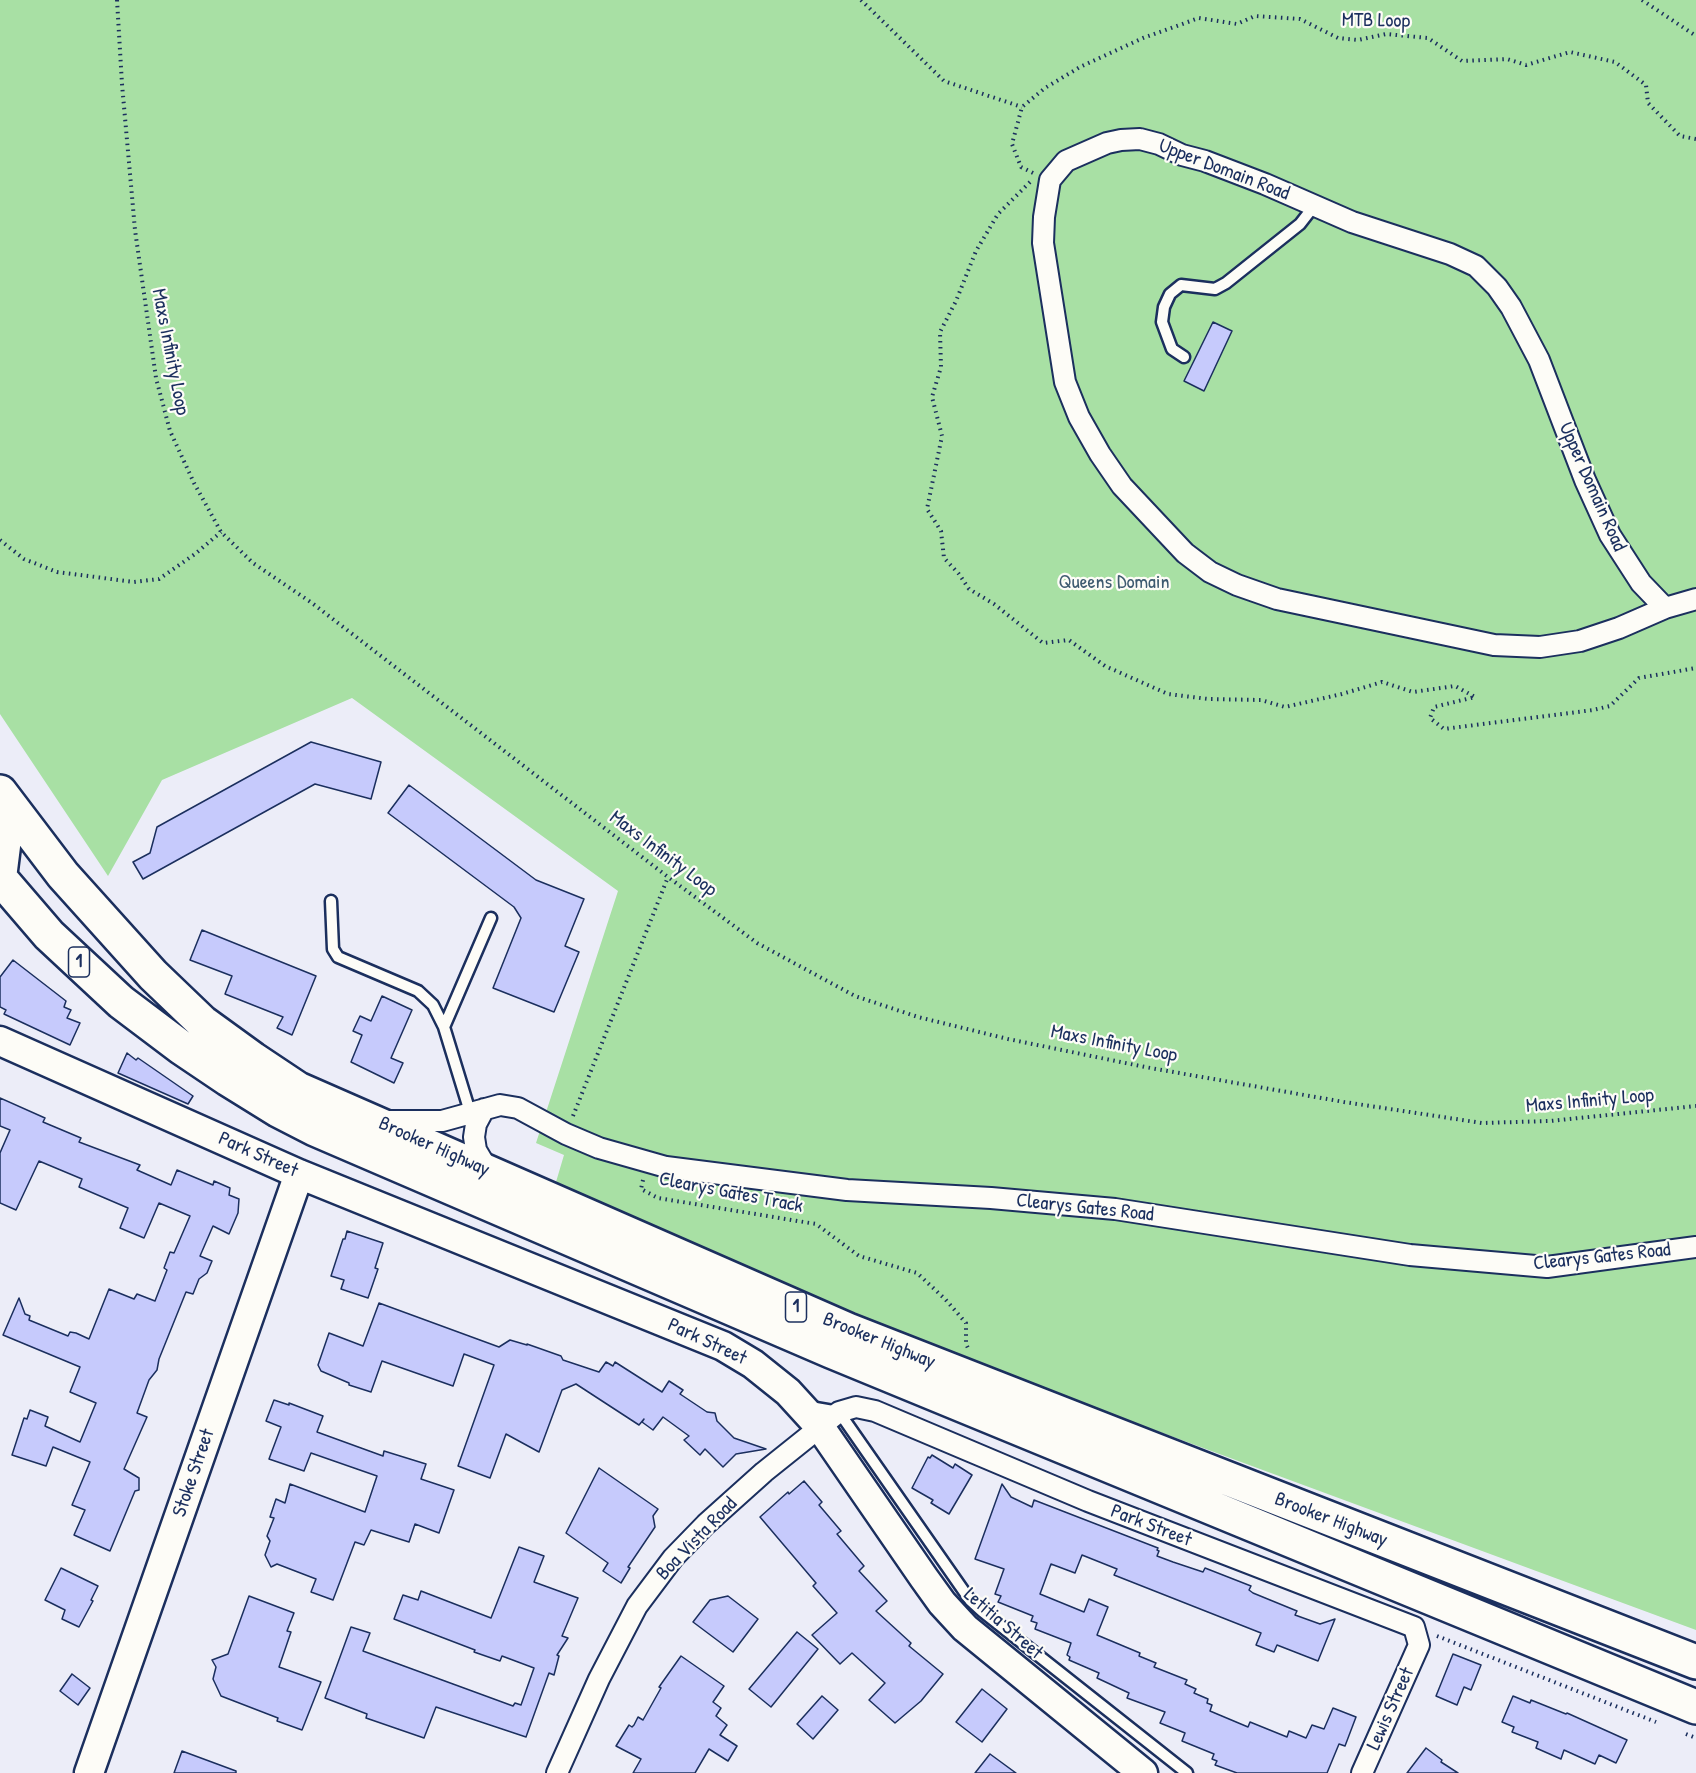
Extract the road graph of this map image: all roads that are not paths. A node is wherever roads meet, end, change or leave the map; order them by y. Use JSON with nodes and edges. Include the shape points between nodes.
{"nodes":[{"id":1,"x":1314,"y":206,"type":"junction"},
{"id":2,"x":1184,"y":357,"type":"dead end"},
{"id":3,"x":1696,"y":599,"type":"edge"},
{"id":4,"x":1665,"y":608,"type":"junction"},
{"id":5,"x":0,"y":792,"type":"edge"},
{"id":6,"x":0,"y":826,"type":"edge"},
{"id":7,"x":0,"y":876,"type":"edge"},
{"id":8,"x":331,"y":901,"type":"dead end"},
{"id":9,"x":0,"y":905,"type":"edge"},
{"id":10,"x":491,"y":918,"type":"dead end"},
{"id":11,"x":37,"y":922,"type":"junction"},
{"id":12,"x":444,"y":1027,"type":"junction"},
{"id":13,"x":0,"y":1041,"type":"edge"},
{"id":14,"x":477,"y":1110,"type":"junction"},
{"id":15,"x":367,"y":1118,"type":"junction"},
{"id":16,"x":489,"y":1172,"type":"junction"},
{"id":17,"x":299,"y":1174,"type":"junction"},
{"id":18,"x":1696,"y":1247,"type":"edge"},
{"id":19,"x":829,"y":1419,"type":"junction"},
{"id":20,"x":1417,"y":1636,"type":"joint"},
{"id":21,"x":1696,"y":1662,"type":"edge"},
{"id":22,"x":1690,"y":1720,"type":"edge"},
{"id":23,"x":89,"y":1773,"type":"edge"},
{"id":24,"x":557,"y":1773,"type":"edge"},
{"id":25,"x":1143,"y":1773,"type":"edge"},
{"id":26,"x":1186,"y":1773,"type":"edge"},
{"id":27,"x":1362,"y":1773,"type":"edge"}],
"edges":[{"from":1,"to":2,"type":"lane","via":[[1300,224],[1226,283],[1215,289],[1181,285],[1170,294],[1162,321],[1172,350]]},
{"from":1,"to":4,"type":"street","name":"Upper Domain Road","via":[[1450,254],[1476,266],[1497,286],[1539,360],[1610,535],[1641,583]]},
{"from":1,"to":4,"type":"street","name":"Upper Domain Road","via":[[1140,139],[1091,149],[1066,161],[1050,180],[1043,243],[1065,382],[1079,417],[1122,486],[1185,553],[1210,572],[1277,599],[1494,645],[1540,647],[1619,628]]},
{"from":3,"to":4,"type":"street"},
{"from":5,"to":15,"type":"highway","name":"Brooker Highway","number":"1","via":[[63,875],[153,975],[202,1022],[298,1089]]},
{"from":6,"to":7,"type":"highway","via":[[4,834]]},
{"from":7,"to":11,"type":"highway","name":"Brooker Highway","number":"1"},
{"from":8,"to":12,"type":"lane","via":[[333,949],[338,957],[418,991],[433,1005]]},
{"from":9,"to":11,"type":"street"},
{"from":10,"to":12,"type":"lane"},
{"from":11,"to":22,"type":"highway","name":"Brooker Highway","number":"1","via":[[121,1002],[182,1048],[278,1110],[315,1129]]},
{"from":12,"to":14,"type":"lane"},
{"from":13,"to":17,"type":"street","name":"Park Street"},
{"from":14,"to":15,"type":"street","name":"Clearys Gates Road","via":[[442,1121],[419,1123]]},
{"from":14,"to":16,"type":"street","via":[[476,1150]]},
{"from":14,"to":18,"type":"street","name":"Clearys Gates Road","via":[[500,1105],[518,1108],[599,1148],[647,1162],[709,1173],[847,1190],[1115,1209],[1410,1255],[1547,1267]]},
{"from":15,"to":16,"type":"highway","name":"Brooker Highway","number":"1"},
{"from":16,"to":21,"type":"highway","name":"Brooker Highway","number":"1","via":[[848,1330]]},
{"from":17,"to":19,"type":"street","name":"Park Street","via":[[723,1346],[753,1364],[801,1406]]},
{"from":17,"to":23,"type":"street","name":"Stoke Street"},
{"from":19,"to":20,"type":"street","name":"Park Street","via":[[856,1407],[875,1411]]},
{"from":19,"to":24,"type":"street","name":"Boa Vista Road","via":[[755,1480],[673,1558],[637,1606]]},
{"from":19,"to":25,"type":"street","name":"Letitia Street","via":[[924,1578],[965,1629]]},
{"from":19,"to":26,"type":"lane","name":"Letitia Street","via":[[970,1600]]},
{"from":20,"to":27,"type":"street","name":"Lewis Street"}]}
